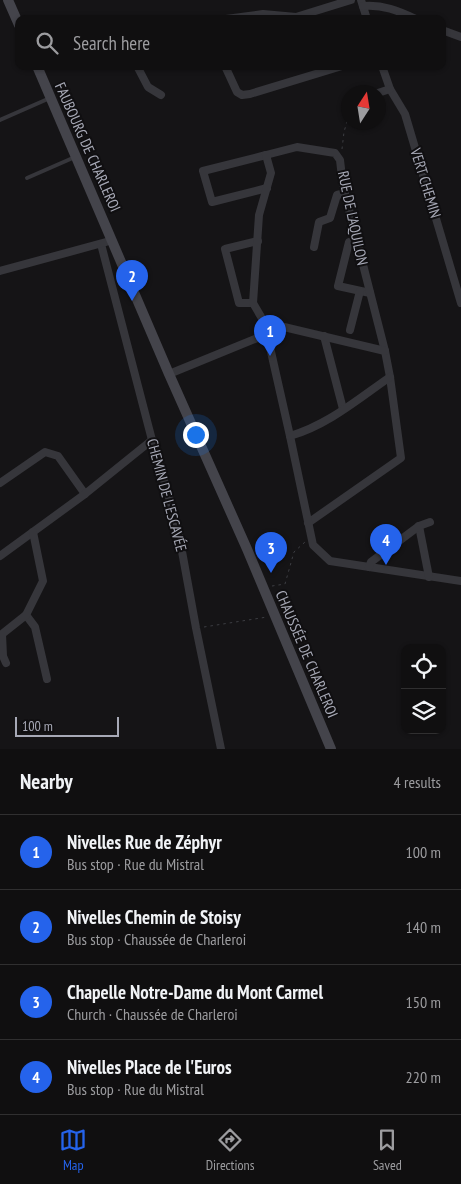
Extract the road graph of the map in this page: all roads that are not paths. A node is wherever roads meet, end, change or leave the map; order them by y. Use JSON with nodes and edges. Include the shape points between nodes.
{"nodes":[{"id":1,"x":8,"y":0,"type":"edge"},
{"id":2,"x":351,"y":0,"type":"edge"},
{"id":3,"x":362,"y":3,"type":"edge"},
{"id":4,"x":256,"y":15,"type":"edge"},
{"id":5,"x":274,"y":15,"type":"edge"},
{"id":6,"x":302,"y":15,"type":"edge"},
{"id":7,"x":366,"y":15,"type":"edge"},
{"id":8,"x":406,"y":15,"type":"edge"},
{"id":9,"x":15,"y":16,"type":"edge"},
{"id":10,"x":446,"y":31,"type":"edge"},
{"id":11,"x":461,"y":37,"type":"edge"},
{"id":12,"x":39,"y":70,"type":"edge"},
{"id":13,"x":139,"y":70,"type":"edge"},
{"id":14,"x":227,"y":70,"type":"edge"},
{"id":15,"x":329,"y":70,"type":"edge"},
{"id":16,"x":383,"y":70,"type":"edge"},
{"id":17,"x":390,"y":89,"type":"junction"},
{"id":18,"x":386,"y":90,"type":"edge"},
{"id":19,"x":162,"y":95,"type":"dead end"},
{"id":20,"x":50,"y":98,"type":"junction"},
{"id":21,"x":0,"y":120,"type":"edge"},
{"id":22,"x":266,"y":155,"type":"junction"},
{"id":23,"x":76,"y":156,"type":"junction"},
{"id":24,"x":27,"y":178,"type":"dead end"},
{"id":25,"x":267,"y":188,"type":"junction"},
{"id":26,"x":344,"y":193,"type":"junction"},
{"id":27,"x":112,"y":240,"type":"junction"},
{"id":28,"x":258,"y":241,"type":"junction"},
{"id":29,"x":356,"y":241,"type":"junction"},
{"id":30,"x":101,"y":244,"type":"junction"},
{"id":31,"x":314,"y":247,"type":"dead end"},
{"id":32,"x":0,"y":271,"type":"edge"},
{"id":33,"x":458,"y":279,"type":"edge"},
{"id":34,"x":360,"y":291,"type":"junction"},
{"id":35,"x":370,"y":293,"type":"junction"},
{"id":36,"x":253,"y":303,"type":"junction"},
{"id":37,"x":461,"y":303,"type":"edge"},
{"id":38,"x":350,"y":330,"type":"dead end"},
{"id":39,"x":267,"y":331,"type":"junction"},
{"id":40,"x":324,"y":336,"type":"junction"},
{"id":41,"x":385,"y":351,"type":"junction"},
{"id":42,"x":169,"y":374,"type":"junction"},
{"id":43,"x":390,"y":377,"type":"junction"},
{"id":44,"x":343,"y":409,"type":"junction"},
{"id":45,"x":290,"y":436,"type":"junction"},
{"id":46,"x":152,"y":440,"type":"junction"},
{"id":47,"x":0,"y":482,"type":"edge"},
{"id":48,"x":85,"y":494,"type":"junction"},
{"id":49,"x":430,"y":522,"type":"dead end"},
{"id":50,"x":308,"y":523,"type":"junction"},
{"id":51,"x":419,"y":526,"type":"junction"},
{"id":52,"x":33,"y":532,"type":"junction"},
{"id":53,"x":0,"y":556,"type":"edge"},
{"id":54,"x":369,"y":567,"type":"junction"},
{"id":55,"x":429,"y":577,"type":"junction"},
{"id":56,"x":461,"y":581,"type":"edge"},
{"id":57,"x":26,"y":615,"type":"junction"},
{"id":58,"x":6,"y":663,"type":"dead end"},
{"id":59,"x":47,"y":679,"type":"dead end"},
{"id":60,"x":221,"y":749,"type":"edge"},
{"id":61,"x":331,"y":749,"type":"edge"}],
"edges":[{"from":1,"to":9,"type":"main road"},
{"from":2,"to":6,"type":"street"},
{"from":3,"to":7,"type":"street"},
{"from":3,"to":8,"type":"street","via":[[387,7]]},
{"from":4,"to":5,"type":"street"},
{"from":10,"to":11,"type":"street"},
{"from":12,"to":20,"type":"main road","name":"FAUBOURG DE CHARLEROI"},
{"from":13,"to":19,"type":"street","via":[[148,87]]},
{"from":14,"to":15,"type":"street","via":[[237,92],[242,95]]},
{"from":16,"to":17,"type":"street","name":"VERT CHEMIN"},
{"from":17,"to":18,"type":"street"},
{"from":17,"to":33,"type":"street","name":"VERT CHEMIN","via":[[405,114]]},
{"from":20,"to":21,"type":"lane"},
{"from":20,"to":23,"type":"main road","name":"FAUBOURG DE CHARLEROI"},
{"from":22,"to":25,"type":"street","via":[[271,173]]},
{"from":22,"to":25,"type":"street","name":"RUE DE L'AQUILON","via":[[203,172],[212,202]]},
{"from":22,"to":26,"type":"street","name":"RUE DE L'AQUILON","via":[[297,147],[335,153],[340,160]]},
{"from":23,"to":24,"type":"lane"},
{"from":23,"to":27,"type":"main road","name":"FAUBOURG DE CHARLEROI"},
{"from":25,"to":28,"type":"street","via":[[259,215]]},
{"from":26,"to":29,"type":"street","name":"RUE DE L'AQUILON"},
{"from":26,"to":31,"type":"street","via":[[337,195],[330,218],[319,222]]},
{"from":27,"to":30,"type":"street"},
{"from":27,"to":42,"type":"main road","name":"CHAUSSÉE DE CHARLEROI"},
{"from":28,"to":36,"type":"street"},
{"from":28,"to":36,"type":"street","via":[[225,249],[239,304]]},
{"from":29,"to":34,"type":"street","via":[[349,242],[338,286]]},
{"from":29,"to":35,"type":"street","name":"RUE DE L'AQUILON"},
{"from":30,"to":32,"type":"street"},
{"from":30,"to":46,"type":"street","name":"CHEMIN DE L'ESCAVÉE"},
{"from":33,"to":37,"type":"street","name":"VERT CHEMIN"},
{"from":34,"to":35,"type":"street"},
{"from":34,"to":38,"type":"street"},
{"from":35,"to":41,"type":"street","name":"RUE DE L'AQUILON"},
{"from":36,"to":39,"type":"street"},
{"from":39,"to":40,"type":"street","via":[[284,327]]},
{"from":39,"to":42,"type":"street"},
{"from":39,"to":45,"type":"street"},
{"from":40,"to":41,"type":"street"},
{"from":40,"to":44,"type":"street"},
{"from":41,"to":43,"type":"street","name":"RUE DE L'AQUILON"},
{"from":42,"to":61,"type":"main road","name":"CHAUSSÉE DE CHARLEROI"},
{"from":43,"to":44,"type":"street"},
{"from":43,"to":50,"type":"street","name":"RUE DE L'AQUILON","via":[[401,458]]},
{"from":44,"to":45,"type":"street","via":[[326,422]]},
{"from":45,"to":50,"type":"street"},
{"from":46,"to":48,"type":"street"},
{"from":46,"to":60,"type":"street","name":"CHEMIN DE L'ESCAVÉE","via":[[177,524]]},
{"from":47,"to":48,"type":"street","via":[[45,452],[58,456]]},
{"from":48,"to":52,"type":"street"},
{"from":49,"to":51,"type":"street"},
{"from":50,"to":54,"type":"street","via":[[313,545],[330,561]]},
{"from":51,"to":54,"type":"street","via":[[371,562]]},
{"from":51,"to":55,"type":"street"},
{"from":52,"to":53,"type":"street"},
{"from":52,"to":57,"type":"street","via":[[43,582]]},
{"from":54,"to":55,"type":"street"},
{"from":55,"to":56,"type":"street"},
{"from":57,"to":58,"type":"street","via":[[2,634]]},
{"from":57,"to":59,"type":"street","via":[[35,628]]}]}
